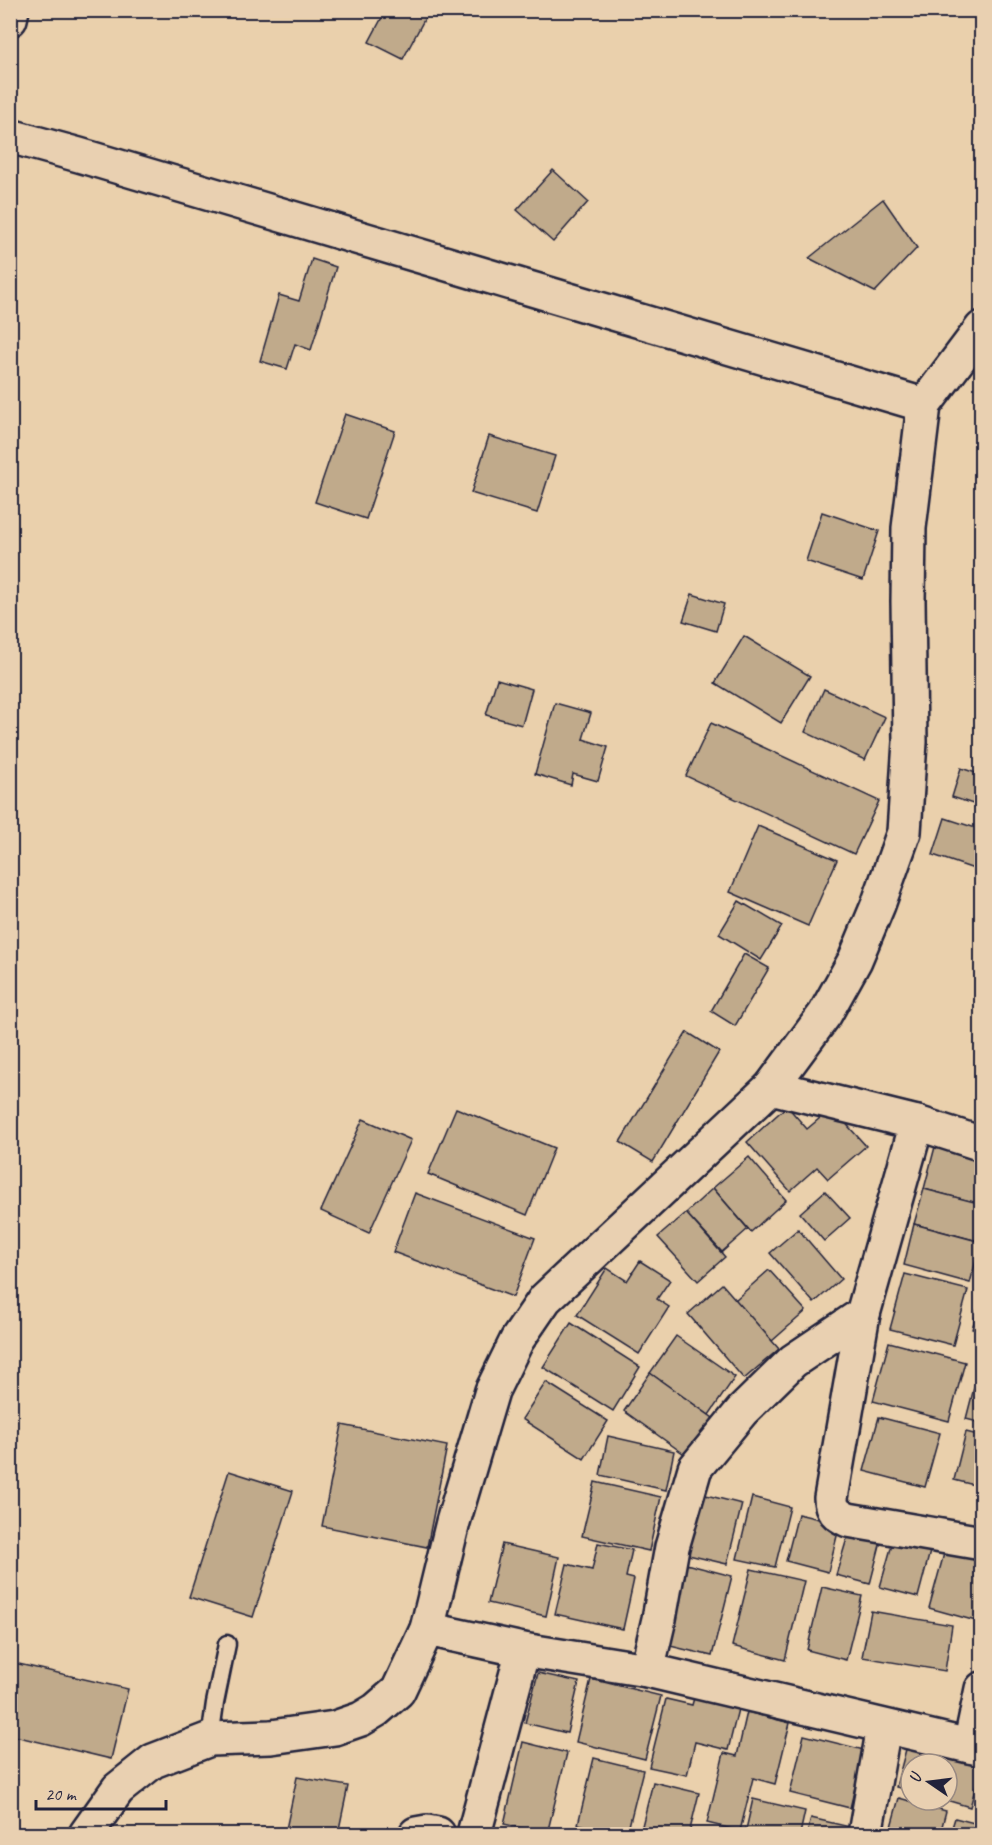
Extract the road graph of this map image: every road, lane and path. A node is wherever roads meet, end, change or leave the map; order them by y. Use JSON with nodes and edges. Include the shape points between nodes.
{"nodes":[{"id":1,"x":12,"y":10,"type":"edge"},
{"id":2,"x":10,"y":19,"type":"edge"},
{"id":3,"x":10,"y":136,"type":"edge"},
{"id":4,"x":981,"y":328,"type":"edge"},
{"id":5,"x":924,"y":405,"type":"junction"},
{"id":6,"x":771,"y":1087,"type":"junction"},
{"id":7,"x":917,"y":1123,"type":"junction"},
{"id":8,"x":981,"y":1144,"type":"edge"},
{"id":9,"x":863,"y":1314,"type":"junction"},
{"id":10,"x":981,"y":1543,"type":"edge"},
{"id":11,"x":427,"y":1629,"type":"junction"},
{"id":12,"x":227,"y":1644,"type":"dead end"},
{"id":13,"x":523,"y":1650,"type":"junction"},
{"id":14,"x":647,"y":1670,"type":"junction"},
{"id":15,"x":981,"y":1689,"type":"edge"},
{"id":16,"x":884,"y":1727,"type":"junction"},
{"id":17,"x":210,"y":1739,"type":"junction"},
{"id":18,"x":976,"y":1748,"type":"edge"},
{"id":19,"x":86,"y":1834,"type":"edge"},
{"id":20,"x":416,"y":1834,"type":"edge"},
{"id":21,"x":438,"y":1834,"type":"edge"},
{"id":22,"x":474,"y":1834,"type":"edge"},
{"id":23,"x":865,"y":1834,"type":"edge"}],
"edges":[{"from":1,"to":2,"type":"street"},
{"from":3,"to":5,"type":"street"},
{"from":4,"to":5,"type":"street"},
{"from":5,"to":6,"type":"street","via":[[909,528],[910,742],[904,832],[855,960],[825,1014]]},
{"from":6,"to":7,"type":"street"},
{"from":6,"to":11,"type":"street","via":[[546,1299],[517,1340],[492,1391],[453,1522]]},
{"from":7,"to":8,"type":"street"},
{"from":7,"to":9,"type":"street"},
{"from":9,"to":10,"type":"street","via":[[831,1497],[834,1512],[848,1520]]},
{"from":9,"to":14,"type":"street","via":[[793,1361],[742,1411],[695,1468],[672,1547]]},
{"from":11,"to":13,"type":"street"},
{"from":11,"to":17,"type":"street","via":[[398,1691],[362,1719],[335,1728],[271,1737]]},
{"from":12,"to":17,"type":"lane"},
{"from":13,"to":14,"type":"street"},
{"from":13,"to":22,"type":"street"},
{"from":14,"to":16,"type":"street"},
{"from":15,"to":18,"type":"street"},
{"from":16,"to":18,"type":"street"},
{"from":16,"to":23,"type":"street"},
{"from":17,"to":19,"type":"street","via":[[153,1761],[118,1789]]},
{"from":20,"to":21,"type":"street"}]}
